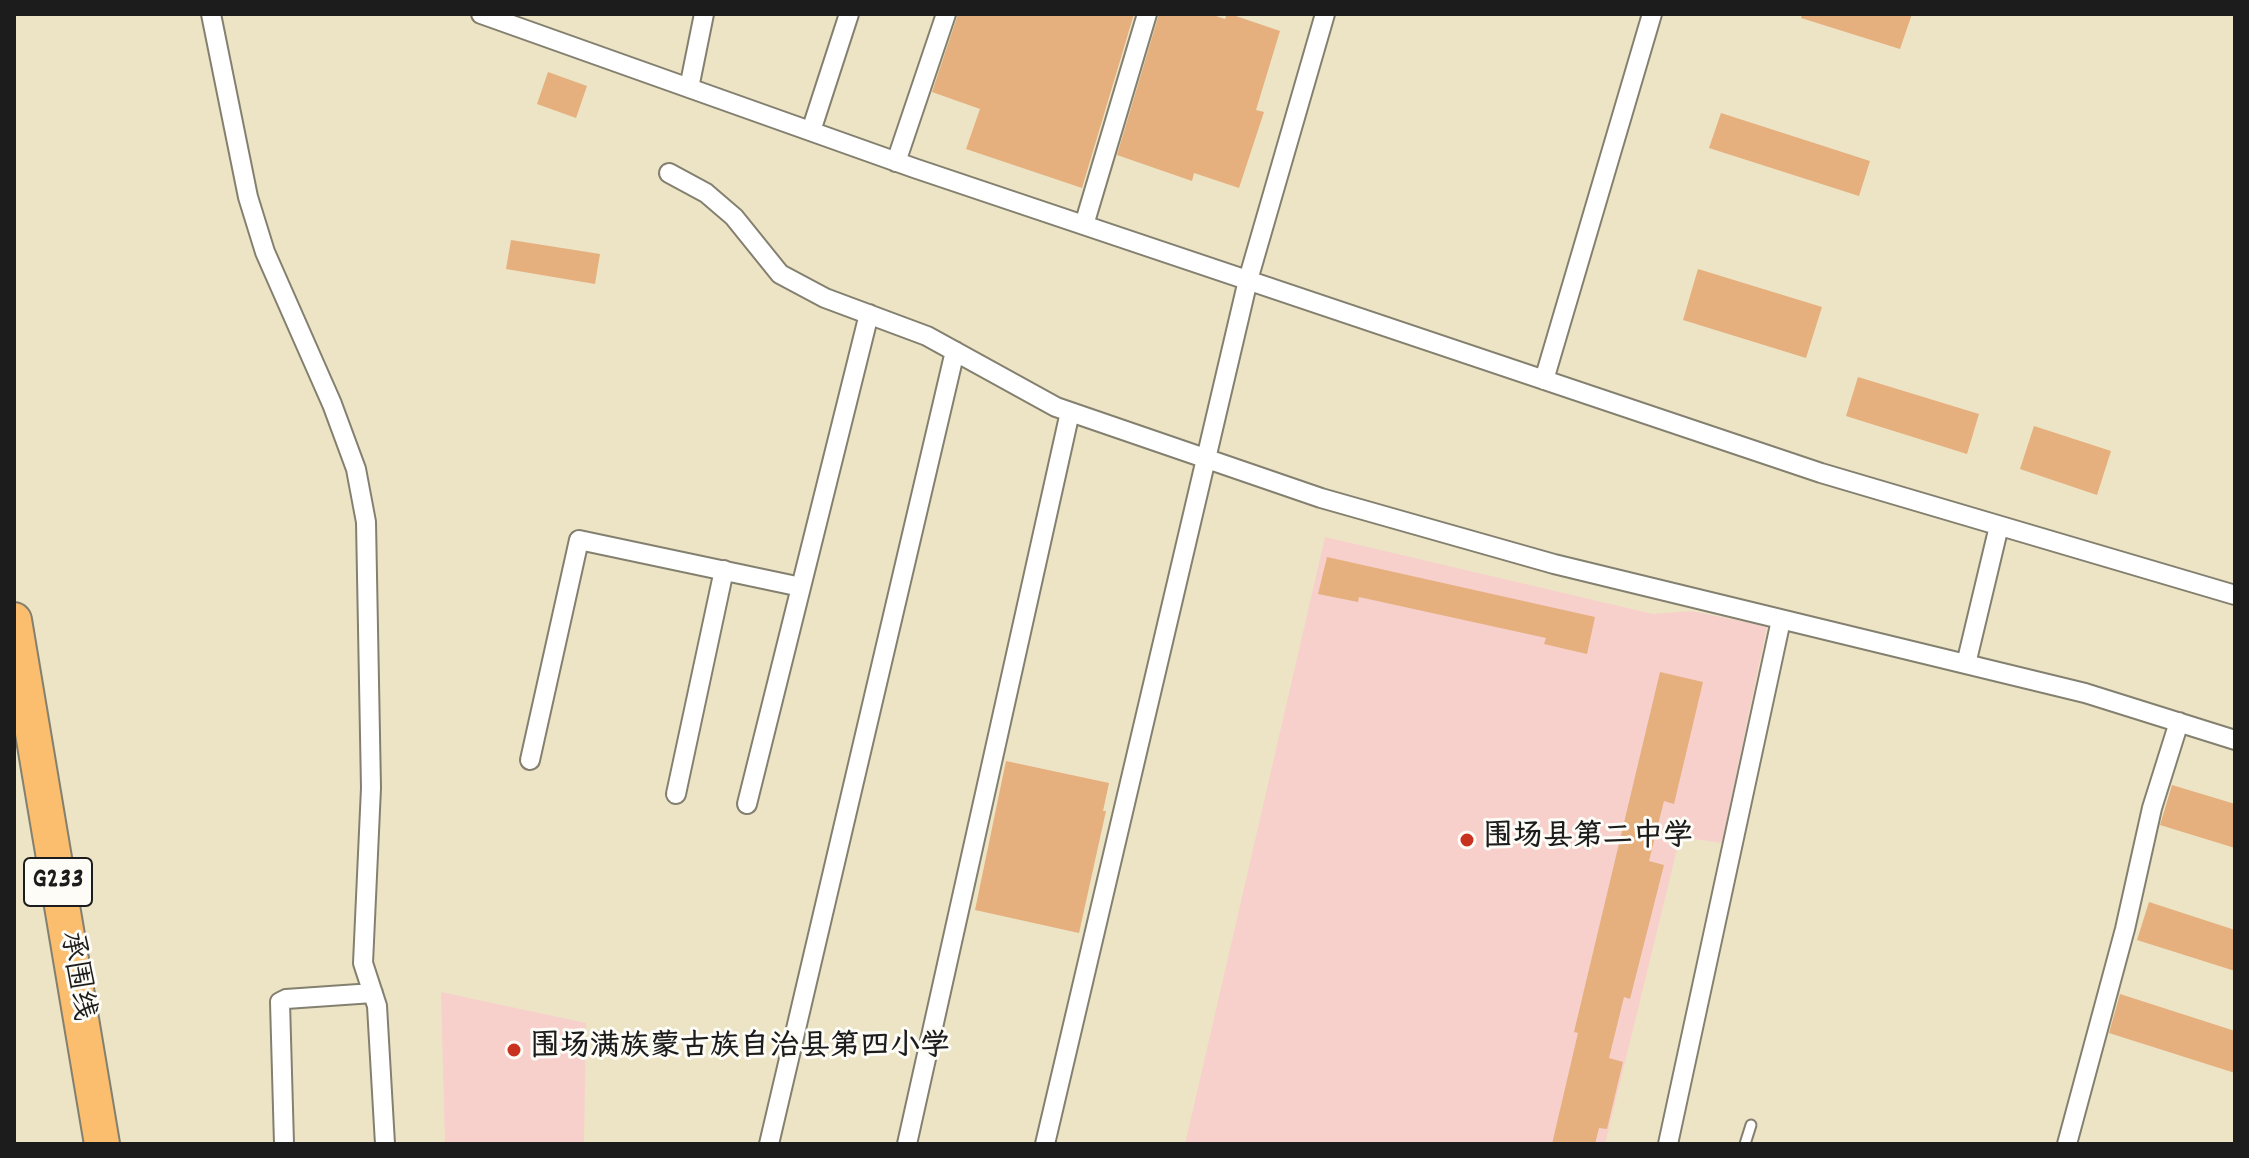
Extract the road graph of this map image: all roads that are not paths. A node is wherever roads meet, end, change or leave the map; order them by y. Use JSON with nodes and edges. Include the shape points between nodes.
{"nodes":[{"id":1,"x":211,"y":14,"type":"edge"},
{"id":2,"x":481,"y":14,"type":"edge"},
{"id":3,"x":704,"y":14,"type":"edge"},
{"id":4,"x":849,"y":14,"type":"edge"},
{"id":5,"x":946,"y":14,"type":"edge"},
{"id":6,"x":1147,"y":14,"type":"edge"},
{"id":7,"x":1325,"y":14,"type":"edge"},
{"id":8,"x":1652,"y":14,"type":"edge"},
{"id":9,"x":689,"y":88,"type":"junction"},
{"id":10,"x":811,"y":131,"type":"junction"},
{"id":11,"x":896,"y":162,"type":"junction"},
{"id":12,"x":669,"y":173,"type":"dead end"},
{"id":13,"x":1084,"y":225,"type":"junction"},
{"id":14,"x":1248,"y":280,"type":"junction"},
{"id":15,"x":869,"y":314,"type":"junction"},
{"id":16,"x":955,"y":351,"type":"junction"},
{"id":17,"x":1544,"y":380,"type":"junction"},
{"id":18,"x":1070,"y":412,"type":"junction"},
{"id":19,"x":1207,"y":457,"type":"junction"},
{"id":20,"x":1999,"y":526,"type":"junction"},
{"id":21,"x":724,"y":570,"type":"junction"},
{"id":22,"x":801,"y":587,"type":"junction"},
{"id":23,"x":2235,"y":595,"type":"edge"},
{"id":24,"x":14,"y":620,"type":"edge"},
{"id":25,"x":1781,"y":620,"type":"junction"},
{"id":26,"x":1966,"y":664,"type":"junction"},
{"id":27,"x":2179,"y":722,"type":"junction"},
{"id":28,"x":2235,"y":740,"type":"edge"},
{"id":29,"x":530,"y":760,"type":"dead end"},
{"id":30,"x":676,"y":794,"type":"dead end"},
{"id":31,"x":747,"y":804,"type":"dead end"},
{"id":32,"x":373,"y":993,"type":"junction"},
{"id":33,"x":1751,"y":1125,"type":"dead end"},
{"id":34,"x":102,"y":1144,"type":"edge"},
{"id":35,"x":284,"y":1144,"type":"edge"},
{"id":36,"x":385,"y":1144,"type":"edge"},
{"id":37,"x":769,"y":1144,"type":"edge"},
{"id":38,"x":907,"y":1144,"type":"edge"},
{"id":39,"x":1045,"y":1144,"type":"edge"},
{"id":40,"x":1668,"y":1144,"type":"edge"},
{"id":41,"x":1745,"y":1144,"type":"edge"},
{"id":42,"x":2067,"y":1144,"type":"edge"}],
"edges":[{"from":1,"to":32,"type":"street","via":[[248,197],[265,252],[356,469],[366,522],[371,788],[363,963]]},
{"from":2,"to":9,"type":"street"},
{"from":3,"to":9,"type":"street"},
{"from":4,"to":10,"type":"street"},
{"from":5,"to":11,"type":"street"},
{"from":6,"to":13,"type":"street"},
{"from":7,"to":14,"type":"street"},
{"from":8,"to":17,"type":"street"},
{"from":9,"to":10,"type":"street"},
{"from":10,"to":11,"type":"street"},
{"from":11,"to":13,"type":"street"},
{"from":12,"to":15,"type":"street","via":[[706,193],[734,217],[780,274]]},
{"from":13,"to":14,"type":"street"},
{"from":14,"to":17,"type":"street"},
{"from":14,"to":19,"type":"street"},
{"from":15,"to":16,"type":"street"},
{"from":15,"to":22,"type":"street"},
{"from":16,"to":18,"type":"street"},
{"from":16,"to":37,"type":"street"},
{"from":17,"to":20,"type":"street"},
{"from":18,"to":19,"type":"street"},
{"from":18,"to":38,"type":"street"},
{"from":19,"to":25,"type":"street","via":[[1321,498],[1554,564]]},
{"from":19,"to":39,"type":"street"},
{"from":20,"to":23,"type":"street"},
{"from":20,"to":26,"type":"street"},
{"from":21,"to":22,"type":"street"},
{"from":21,"to":29,"type":"street","via":[[579,540]]},
{"from":21,"to":30,"type":"street"},
{"from":22,"to":31,"type":"street"},
{"from":24,"to":34,"type":"highway","name":"承围线","number":"G233"},
{"from":25,"to":26,"type":"street"},
{"from":25,"to":40,"type":"street"},
{"from":26,"to":27,"type":"street"},
{"from":27,"to":28,"type":"street"},
{"from":27,"to":42,"type":"street","via":[[2152,808]]},
{"from":32,"to":35,"type":"street","via":[[280,1002]]},
{"from":32,"to":36,"type":"street"},
{"from":33,"to":41,"type":"lane"}]}
